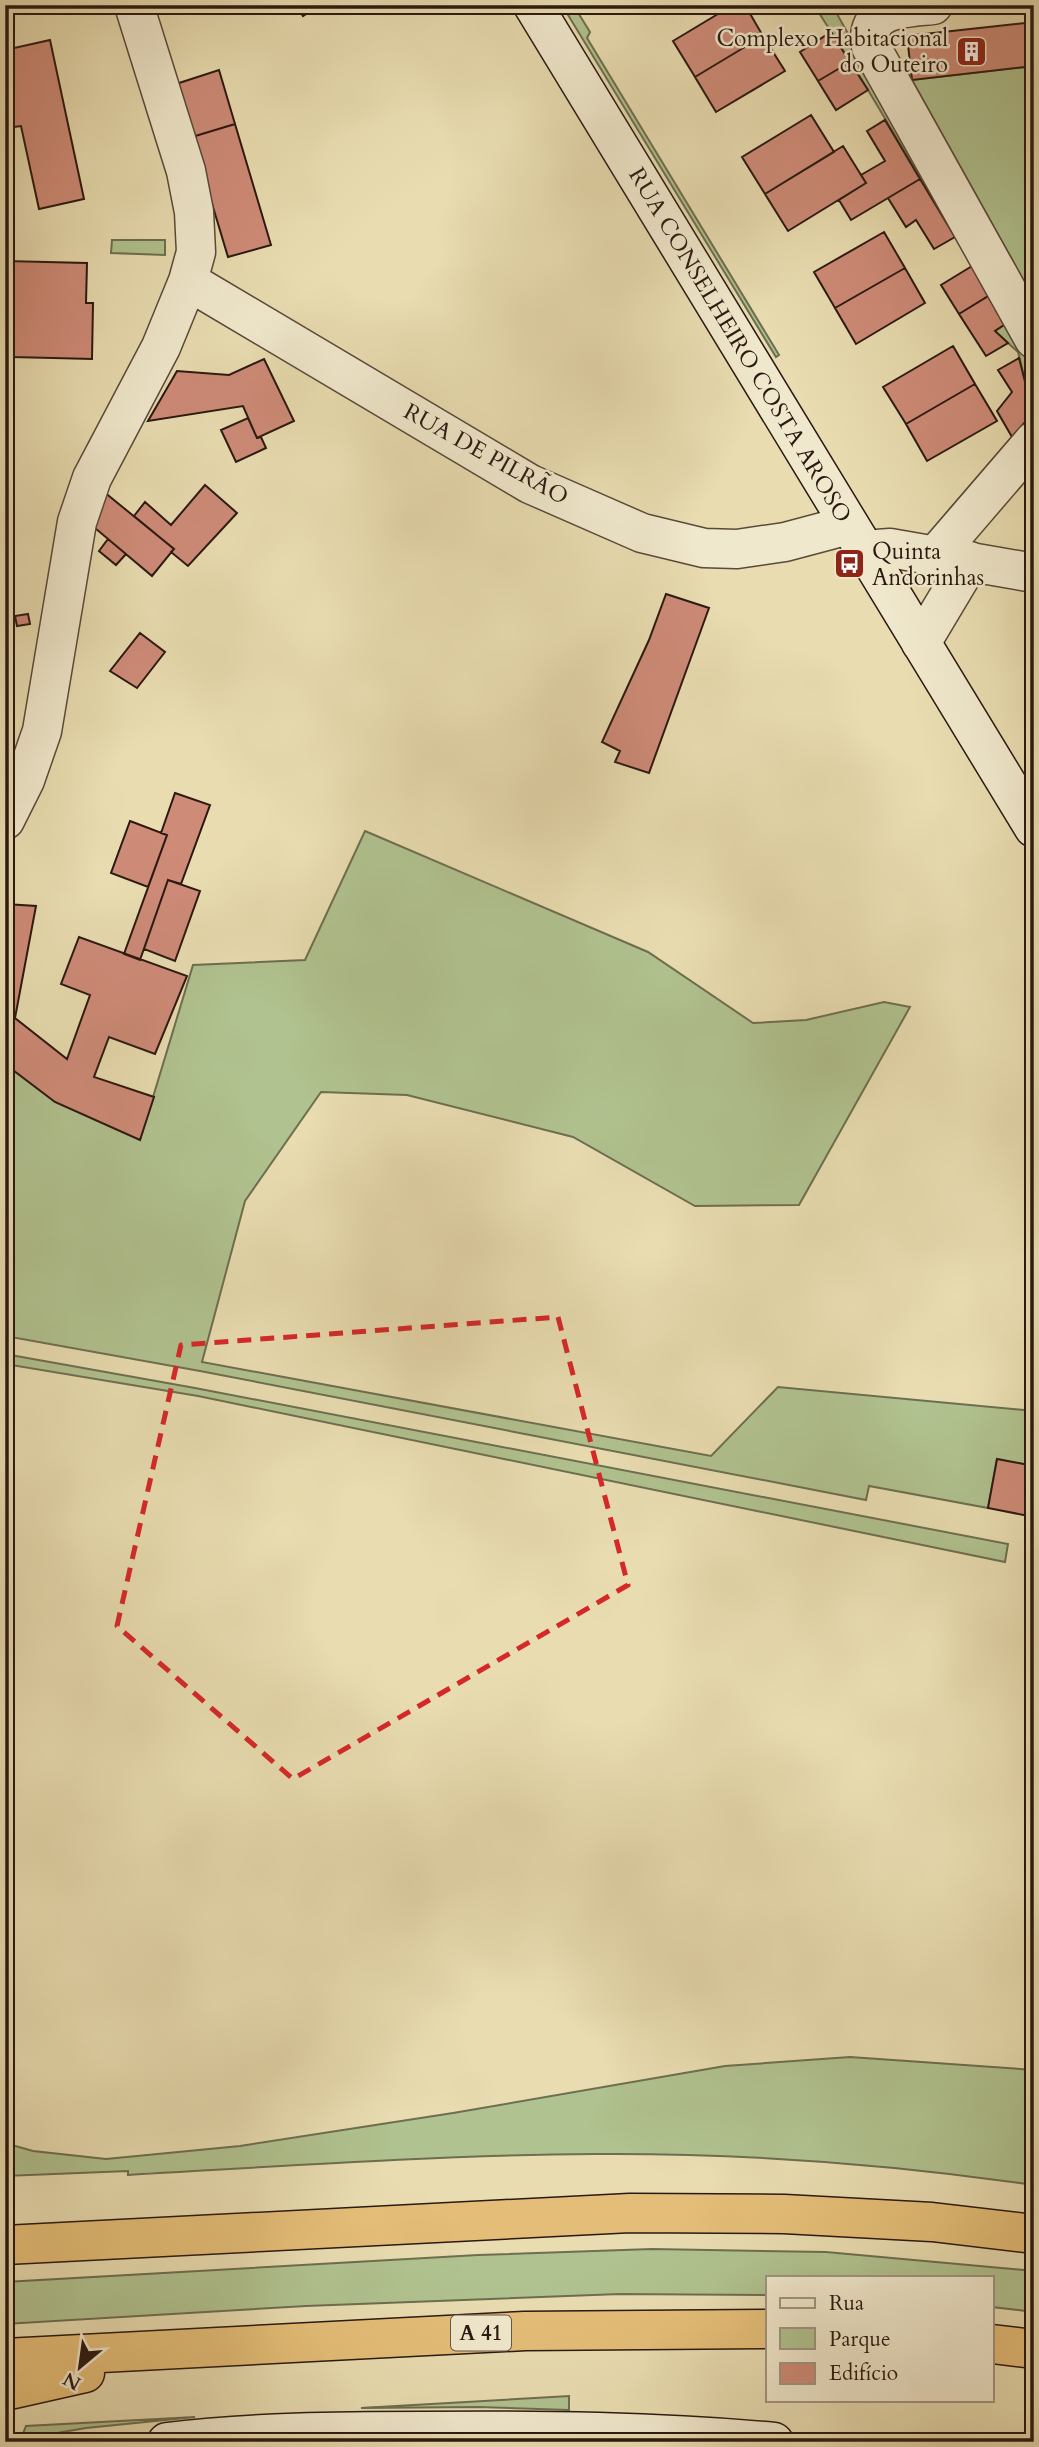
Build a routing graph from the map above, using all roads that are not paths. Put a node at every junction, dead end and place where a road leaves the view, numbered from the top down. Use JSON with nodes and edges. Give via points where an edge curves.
{"nodes":[{"id":1,"x":134,"y":5,"type":"edge"},
{"id":2,"x":533,"y":5,"type":"edge"},
{"id":3,"x":933,"y":5,"type":"edge"},
{"id":4,"x":188,"y":281,"type":"junction"},
{"id":5,"x":1034,"y":339,"type":"edge"},
{"id":6,"x":1034,"y":441,"type":"edge"},
{"id":7,"x":856,"y":537,"type":"junction"},
{"id":8,"x":953,"y":558,"type":"junction"},
{"id":9,"x":1034,"y":573,"type":"edge"},
{"id":10,"x":921,"y":643,"type":"junction"},
{"id":11,"x":5,"y":820,"type":"edge"},
{"id":12,"x":1034,"y":828,"type":"edge"},
{"id":13,"x":1034,"y":2234,"type":"edge"},
{"id":14,"x":5,"y":2245,"type":"edge"},
{"id":15,"x":766,"y":2329,"type":"edge"},
{"id":16,"x":993,"y":2344,"type":"edge"},
{"id":17,"x":195,"y":2348,"type":"junction"},
{"id":18,"x":1034,"y":2348,"type":"edge"},
{"id":19,"x":5,"y":2358,"type":"edge"},
{"id":20,"x":5,"y":2391,"type":"edge"},
{"id":21,"x":167,"y":2442,"type":"edge"},
{"id":22,"x":774,"y":2442,"type":"edge"}],
"edges":[{"from":1,"to":4,"type":"street","via":[[186,171],[196,252]]},
{"from":2,"to":7,"type":"street","name":"RUA CONSELHEIRO COSTA AROSO"},
{"from":3,"to":5,"type":"street","via":[[895,9],[880,16],[870,33],[870,47]]},
{"from":4,"to":7,"type":"street","name":"RUA DE PILRÃO","via":[[530,484],[642,533],[704,548],[737,549]]},
{"from":4,"to":11,"type":"street","via":[[161,347],[92,478],[76,522],[42,731]]},
{"from":6,"to":8,"type":"street"},
{"from":7,"to":8,"type":"street","name":"RUA DE PILRÃO","via":[[890,548]]},
{"from":7,"to":10,"type":"street","name":"RUA CONSELHEIRO COSTA AROSO"},
{"from":8,"to":9,"type":"street","name":"RUA DE PILRÃO"},
{"from":8,"to":10,"type":"street"},
{"from":10,"to":12,"type":"street","name":"RUA CONSELHEIRO COSTA AROSO"},
{"from":13,"to":14,"type":"highway","via":[[932,2221],[630,2213]]},
{"from":15,"to":17,"type":"highway","number":"A 41","via":[[525,2331]]},
{"from":16,"to":18,"type":"highway"},
{"from":17,"to":19,"type":"highway","number":"A 41"},
{"from":17,"to":20,"type":"highway"},
{"from":21,"to":22,"type":"street","via":[[266,2435],[582,2431]]}]}
